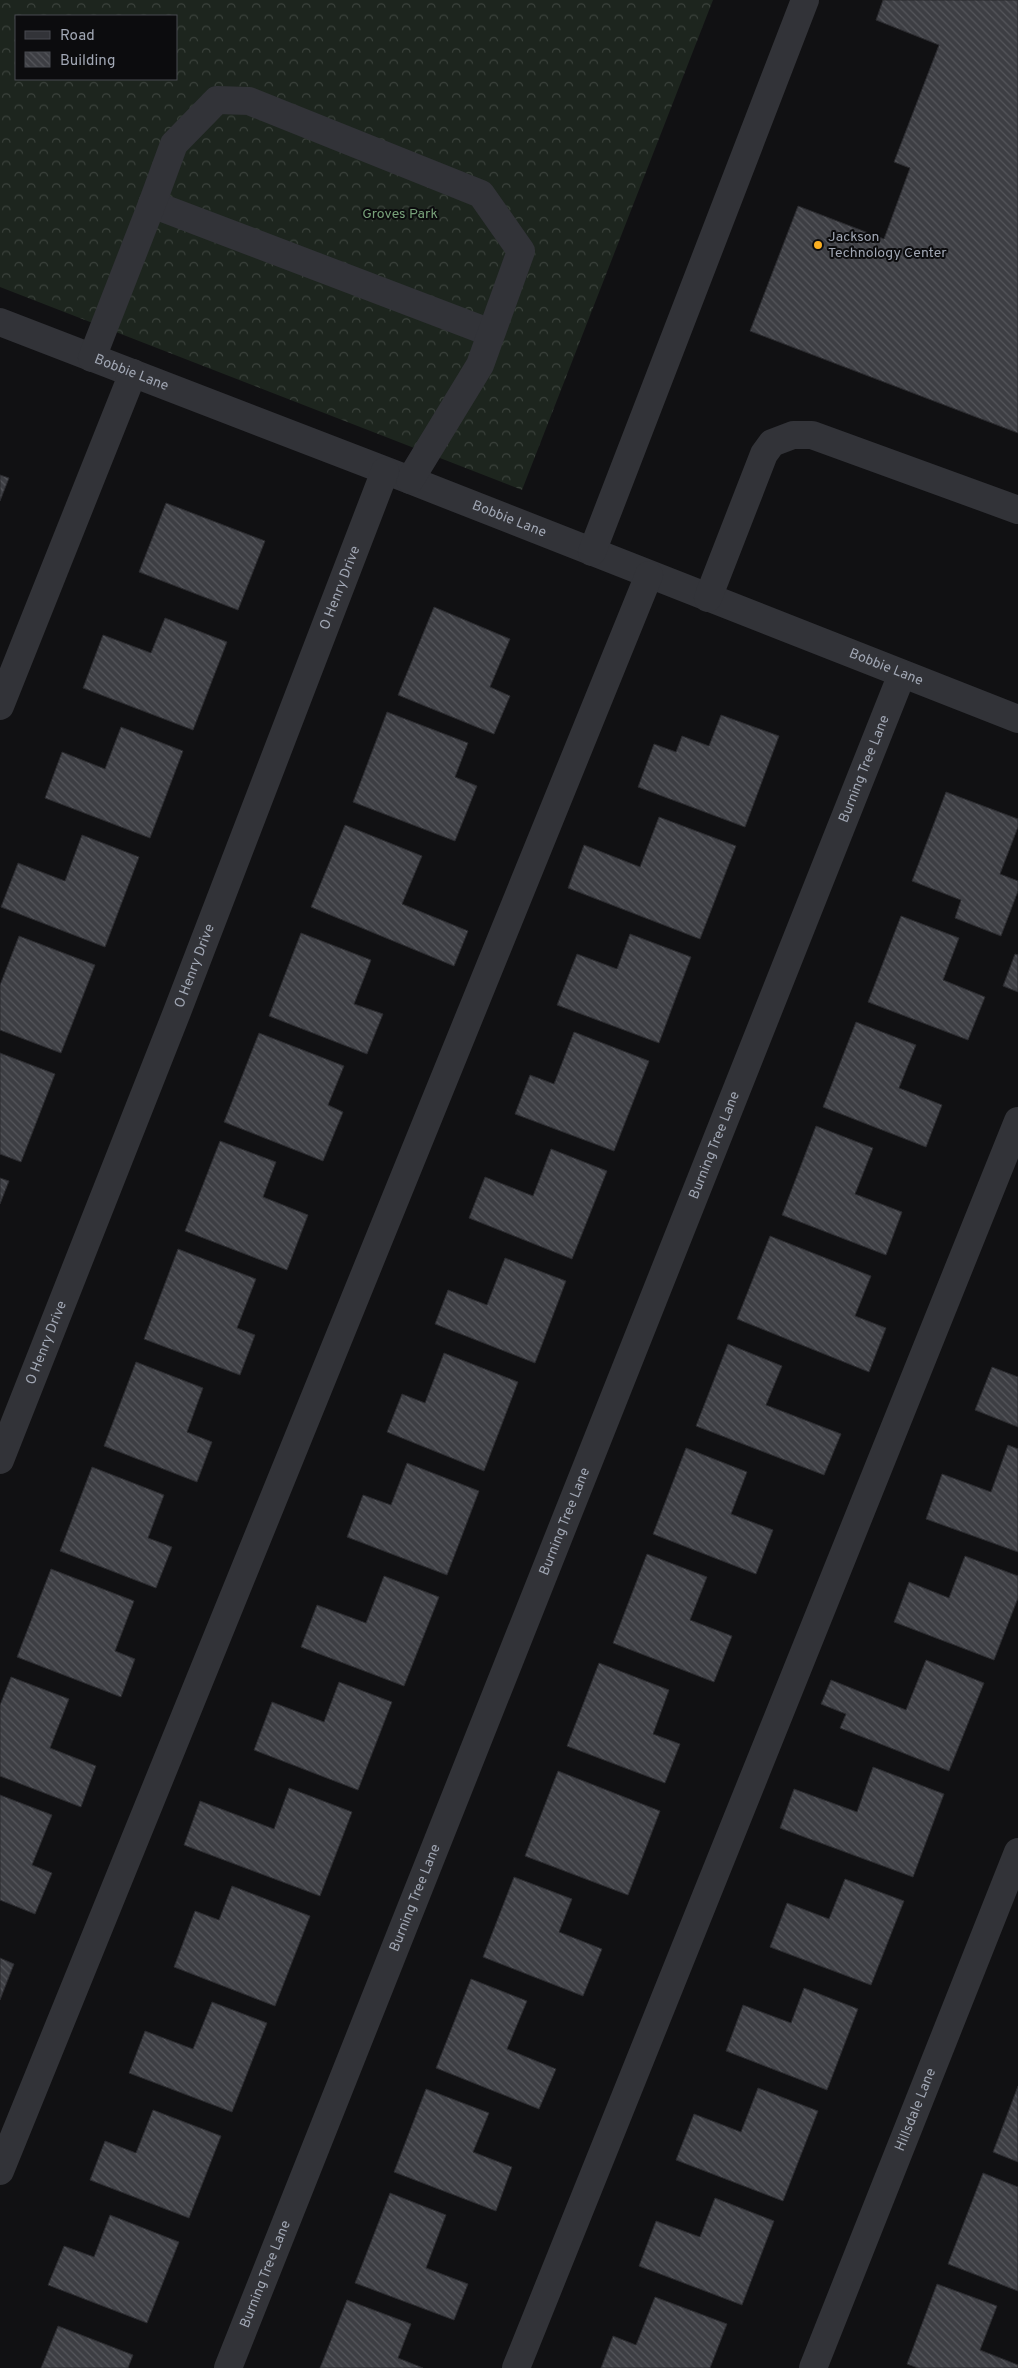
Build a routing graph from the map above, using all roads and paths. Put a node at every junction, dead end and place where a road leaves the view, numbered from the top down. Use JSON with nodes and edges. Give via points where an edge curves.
{"nodes":[{"id":1,"x":805,"y":0,"type":"edge"},
{"id":2,"x":152,"y":204,"type":"junction"},
{"id":3,"x":0,"y":322,"type":"edge"},
{"id":4,"x":491,"y":333,"type":"junction"},
{"id":5,"x":92,"y":358,"type":"junction"},
{"id":6,"x":133,"y":373,"type":"junction"},
{"id":7,"x":385,"y":470,"type":"junction"},
{"id":8,"x":410,"y":480,"type":"junction"},
{"id":9,"x":1018,"y":510,"type":"edge"},
{"id":10,"x":592,"y":552,"type":"junction"},
{"id":11,"x":648,"y":575,"type":"junction"},
{"id":12,"x":708,"y":598,"type":"junction"},
{"id":13,"x":902,"y":674,"type":"junction"},
{"id":14,"x":0,"y":706,"type":"edge"},
{"id":15,"x":1018,"y":719,"type":"edge"},
{"id":16,"x":1018,"y":1121,"type":"edge"},
{"id":17,"x":0,"y":1460,"type":"edge"},
{"id":18,"x":1018,"y":1852,"type":"edge"},
{"id":19,"x":0,"y":2171,"type":"edge"},
{"id":20,"x":228,"y":2368,"type":"edge"},
{"id":21,"x":516,"y":2368,"type":"edge"},
{"id":22,"x":814,"y":2368,"type":"edge"}],
"edges":[{"from":1,"to":10,"type":"street"},
{"from":2,"to":4,"type":"street"},
{"from":2,"to":4,"type":"street","via":[[174,144],[217,100],[249,101],[481,194],[521,252]]},
{"from":2,"to":5,"type":"street"},
{"from":3,"to":5,"type":"street","name":"Bobbie Lane"},
{"from":4,"to":8,"type":"street","via":[[480,365]]},
{"from":5,"to":6,"type":"street","name":"Bobbie Lane"},
{"from":6,"to":7,"type":"street","name":"Bobbie Lane"},
{"from":6,"to":14,"type":"street"},
{"from":7,"to":8,"type":"street","name":"Bobbie Lane"},
{"from":7,"to":17,"type":"street","name":"O Henry Drive","via":[[177,1012]]},
{"from":8,"to":10,"type":"street","name":"Bobbie Lane"},
{"from":9,"to":12,"type":"street","via":[[812,435],[793,434],[772,443],[764,454]]},
{"from":10,"to":11,"type":"street","name":"Bobbie Lane"},
{"from":11,"to":12,"type":"street","name":"Bobbie Lane"},
{"from":11,"to":19,"type":"street"},
{"from":12,"to":13,"type":"street","name":"Bobbie Lane"},
{"from":13,"to":15,"type":"street","name":"Bobbie Lane"},
{"from":13,"to":20,"type":"street","name":"Burning Tree Lane"},
{"from":16,"to":21,"type":"street"},
{"from":18,"to":22,"type":"street","name":"Hillsdale Lane"}]}
